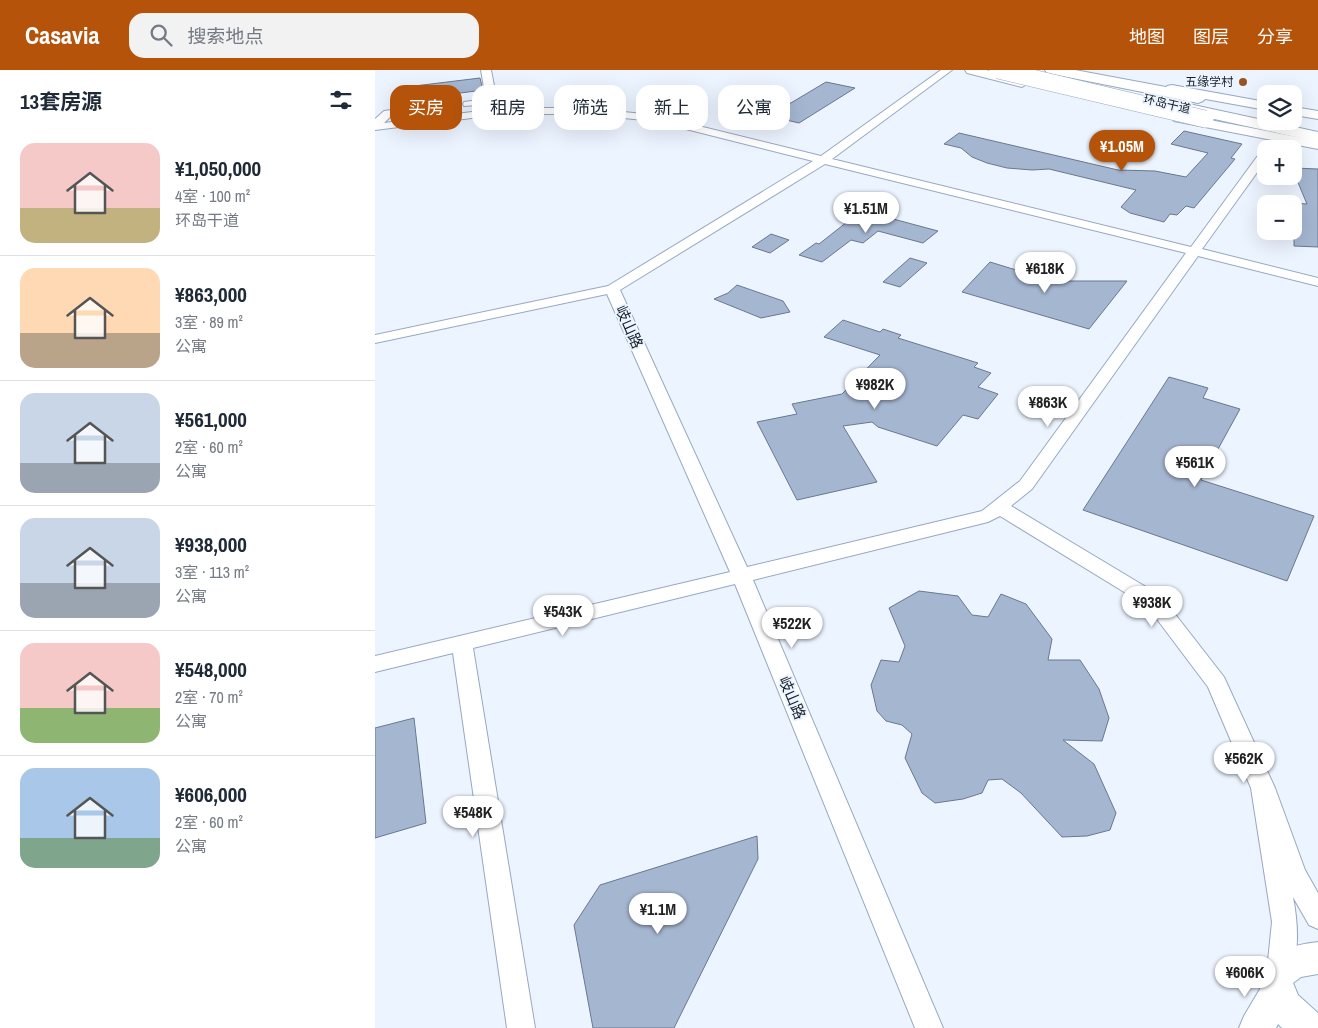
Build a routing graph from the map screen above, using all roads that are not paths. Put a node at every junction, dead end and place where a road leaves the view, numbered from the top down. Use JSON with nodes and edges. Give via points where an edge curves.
{"nodes":[{"id":1,"x":486,"y":70,"type":"edge"},
{"id":2,"x":947,"y":70,"type":"edge"},
{"id":3,"x":971,"y":70,"type":"edge"},
{"id":4,"x":991,"y":70,"type":"edge"},
{"id":5,"x":998,"y":70,"type":"edge"},
{"id":6,"x":1052,"y":70,"type":"edge"},
{"id":7,"x":1073,"y":70,"type":"edge"},
{"id":8,"x":1021,"y":77,"type":"edge"},
{"id":9,"x":462,"y":104,"type":"edge"},
{"id":10,"x":1257,"y":104,"type":"edge"},
{"id":11,"x":1257,"y":109,"type":"edge"},
{"id":12,"x":390,"y":112,"type":"edge"},
{"id":13,"x":1302,"y":113,"type":"edge"},
{"id":14,"x":1318,"y":116,"type":"edge"},
{"id":15,"x":1302,"y":118,"type":"edge"},
{"id":16,"x":1318,"y":121,"type":"edge"},
{"id":17,"x":375,"y":126,"type":"edge"},
{"id":18,"x":1318,"y":137,"type":"edge"},
{"id":19,"x":1261,"y":140,"type":"edge"},
{"id":20,"x":1302,"y":144,"type":"edge"},
{"id":21,"x":1318,"y":144,"type":"edge"},
{"id":22,"x":823,"y":160,"type":"junction"},
{"id":23,"x":1257,"y":165,"type":"edge"},
{"id":24,"x":1196,"y":251,"type":"junction"},
{"id":25,"x":1318,"y":282,"type":"edge"},
{"id":26,"x":612,"y":289,"type":"junction"},
{"id":27,"x":375,"y":339,"type":"edge"},
{"id":28,"x":999,"y":507,"type":"junction"},
{"id":29,"x":742,"y":577,"type":"junction"},
{"id":30,"x":463,"y":643,"type":"junction"},
{"id":31,"x":375,"y":664,"type":"edge"},
{"id":32,"x":1263,"y":788,"type":"junction"},
{"id":33,"x":1318,"y":917,"type":"edge"},
{"id":34,"x":1318,"y":958,"type":"edge"},
{"id":35,"x":1278,"y":982,"type":"junction"},
{"id":36,"x":521,"y":1028,"type":"edge"},
{"id":37,"x":929,"y":1028,"type":"edge"},
{"id":38,"x":1256,"y":1028,"type":"edge"},
{"id":39,"x":1309,"y":1028,"type":"edge"}],
"edges":[{"from":1,"to":9,"type":"street","via":[[492,101]]},
{"from":2,"to":22,"type":"street"},
{"from":3,"to":8,"type":"main road"},
{"from":4,"to":8,"type":"highway","name":"环岛干道"},
{"from":5,"to":21,"type":"highway","bridge":true},
{"from":6,"to":11,"type":"highway","name":"环岛干道"},
{"from":7,"to":10,"type":"main road"},
{"from":8,"to":18,"type":"highway","name":"环岛干道"},
{"from":8,"to":19,"type":"main road"},
{"from":12,"to":17,"type":"street"},
{"from":13,"to":14,"type":"main road"},
{"from":15,"to":16,"type":"highway"},
{"from":17,"to":22,"type":"street","via":[[504,112],[583,112],[654,118]]},
{"from":20,"to":21,"type":"main road"},
{"from":22,"to":24,"type":"street"},
{"from":22,"to":26,"type":"street"},
{"from":23,"to":24,"type":"street"},
{"from":24,"to":25,"type":"street"},
{"from":24,"to":28,"type":"street","via":[[1027,484]]},
{"from":26,"to":27,"type":"street"},
{"from":26,"to":29,"type":"street","name":"岐山路"},
{"from":28,"to":29,"type":"street","via":[[988,516]]},
{"from":28,"to":32,"type":"street","via":[[1154,601],[1217,683]]},
{"from":29,"to":30,"type":"street"},
{"from":29,"to":37,"type":"street","name":"岐山路"},
{"from":30,"to":31,"type":"street"},
{"from":30,"to":36,"type":"street"},
{"from":32,"to":33,"type":"street","via":[[1295,874]]},
{"from":32,"to":35,"type":"street","via":[[1285,922]]},
{"from":34,"to":35,"type":"main road","via":[[1283,967]]},
{"from":35,"to":38,"type":"main road"},
{"from":35,"to":39,"type":"main road","via":[[1285,1009]]}]}
